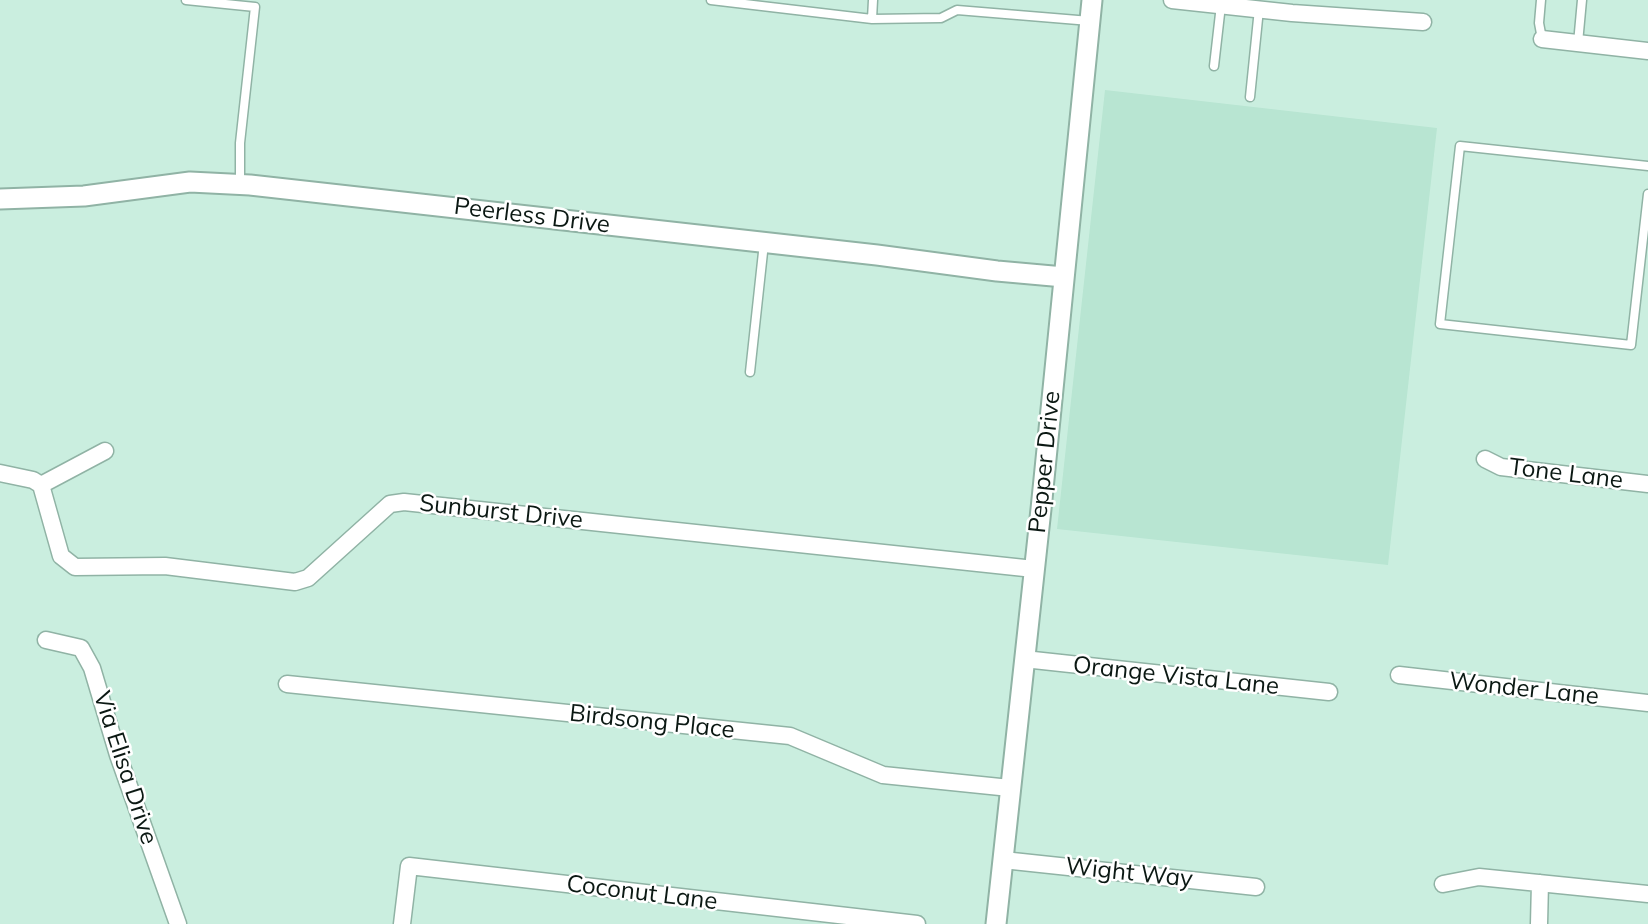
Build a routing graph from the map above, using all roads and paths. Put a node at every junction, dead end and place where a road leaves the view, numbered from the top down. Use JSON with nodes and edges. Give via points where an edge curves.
{"nodes":[{"id":1,"x":186,"y":0,"type":"edge"},
{"id":2,"x":711,"y":0,"type":"edge"},
{"id":3,"x":873,"y":0,"type":"edge"},
{"id":4,"x":1092,"y":0,"type":"edge"},
{"id":5,"x":1172,"y":0,"type":"edge"},
{"id":6,"x":1541,"y":0,"type":"edge"},
{"id":7,"x":1582,"y":0,"type":"edge"},
{"id":8,"x":1221,"y":5,"type":"junction"},
{"id":9,"x":1293,"y":6,"type":"edge"},
{"id":10,"x":1259,"y":9,"type":"junction"},
{"id":11,"x":872,"y":19,"type":"junction"},
{"id":12,"x":1090,"y":21,"type":"junction"},
{"id":13,"x":1423,"y":22,"type":"dead end"},
{"id":14,"x":1542,"y":39,"type":"joint"},
{"id":15,"x":1578,"y":43,"type":"junction"},
{"id":16,"x":1648,"y":51,"type":"edge"},
{"id":17,"x":1214,"y":66,"type":"dead end"},
{"id":18,"x":1250,"y":97,"type":"dead end"},
{"id":19,"x":1648,"y":166,"type":"edge"},
{"id":20,"x":240,"y":184,"type":"junction"},
{"id":21,"x":1648,"y":194,"type":"edge"},
{"id":22,"x":0,"y":199,"type":"edge"},
{"id":23,"x":764,"y":243,"type":"junction"},
{"id":24,"x":1645,"y":257,"type":"edge"},
{"id":25,"x":1064,"y":277,"type":"junction"},
{"id":26,"x":750,"y":372,"type":"dead end"},
{"id":27,"x":105,"y":451,"type":"dead end"},
{"id":28,"x":1485,"y":458,"type":"dead end"},
{"id":29,"x":0,"y":473,"type":"edge"},
{"id":30,"x":1648,"y":484,"type":"edge"},
{"id":31,"x":41,"y":485,"type":"junction"},
{"id":32,"x":1034,"y":569,"type":"junction"},
{"id":33,"x":46,"y":639,"type":"dead end"},
{"id":34,"x":1024,"y":659,"type":"junction"},
{"id":35,"x":1399,"y":675,"type":"dead end"},
{"id":36,"x":287,"y":684,"type":"dead end"},
{"id":37,"x":1329,"y":692,"type":"dead end"},
{"id":38,"x":1648,"y":703,"type":"edge"},
{"id":39,"x":1010,"y":788,"type":"junction"},
{"id":40,"x":1003,"y":860,"type":"junction"},
{"id":41,"x":1540,"y":883,"type":"junction"},
{"id":42,"x":1443,"y":884,"type":"dead end"},
{"id":43,"x":1256,"y":887,"type":"dead end"},
{"id":44,"x":1648,"y":894,"type":"edge"},
{"id":45,"x":178,"y":924,"type":"edge"},
{"id":46,"x":402,"y":924,"type":"edge"},
{"id":47,"x":917,"y":924,"type":"edge"},
{"id":48,"x":996,"y":924,"type":"edge"},
{"id":49,"x":1539,"y":924,"type":"edge"}],
"edges":[{"from":1,"to":20,"type":"lane","via":[[255,7]]},
{"from":2,"to":11,"type":"lane"},
{"from":3,"to":11,"type":"lane"},
{"from":4,"to":12,"type":"street","name":"Pepper Drive"},
{"from":5,"to":8,"type":"street"},
{"from":6,"to":14,"type":"lane"},
{"from":7,"to":15,"type":"lane"},
{"from":8,"to":10,"type":"street"},
{"from":8,"to":17,"type":"lane"},
{"from":9,"to":10,"type":"street"},
{"from":9,"to":13,"type":"street"},
{"from":10,"to":18,"type":"lane"},
{"from":11,"to":12,"type":"lane","via":[[941,18],[957,10]]},
{"from":12,"to":25,"type":"street","name":"Pepper Drive"},
{"from":14,"to":15,"type":"street"},
{"from":15,"to":16,"type":"street"},
{"from":19,"to":24,"type":"lane","via":[[1460,146],[1440,324],[1631,345]]},
{"from":20,"to":22,"type":"street","name":"Peerless Drive","via":[[190,182],[84,196]]},
{"from":20,"to":23,"type":"street","name":"Peerless Drive"},
{"from":21,"to":24,"type":"lane"},
{"from":23,"to":25,"type":"street","name":"Peerless Drive"},
{"from":23,"to":26,"type":"lane"},
{"from":25,"to":32,"type":"street","name":"Pepper Drive"},
{"from":27,"to":31,"type":"street"},
{"from":28,"to":30,"type":"street","name":"Tone Lane","via":[[1501,467]]},
{"from":29,"to":31,"type":"street"},
{"from":31,"to":32,"type":"street","name":"Sunburst Drive","via":[[61,556],[75,567],[165,566],[295,582],[308,578],[390,504],[404,502]]},
{"from":32,"to":34,"type":"street","name":"Pepper Drive"},
{"from":33,"to":45,"type":"street","name":"Via Elisa Drive","via":[[81,648],[92,668],[117,755]]},
{"from":34,"to":37,"type":"street","name":"Orange Vista Lane"},
{"from":34,"to":39,"type":"street","name":"Pepper Drive"},
{"from":35,"to":38,"type":"street","name":"Wonder Lane"},
{"from":36,"to":39,"type":"street","name":"Birdsong Place","via":[[790,736],[883,775]]},
{"from":39,"to":40,"type":"street","name":"Pepper Drive"},
{"from":40,"to":43,"type":"street","name":"Wight Way"},
{"from":40,"to":48,"type":"street","name":"Pepper Drive"},
{"from":41,"to":42,"type":"street","via":[[1479,877]]},
{"from":41,"to":44,"type":"street"},
{"from":41,"to":49,"type":"street"},
{"from":46,"to":47,"type":"street","name":"Coconut Lane","via":[[409,866]]}]}
